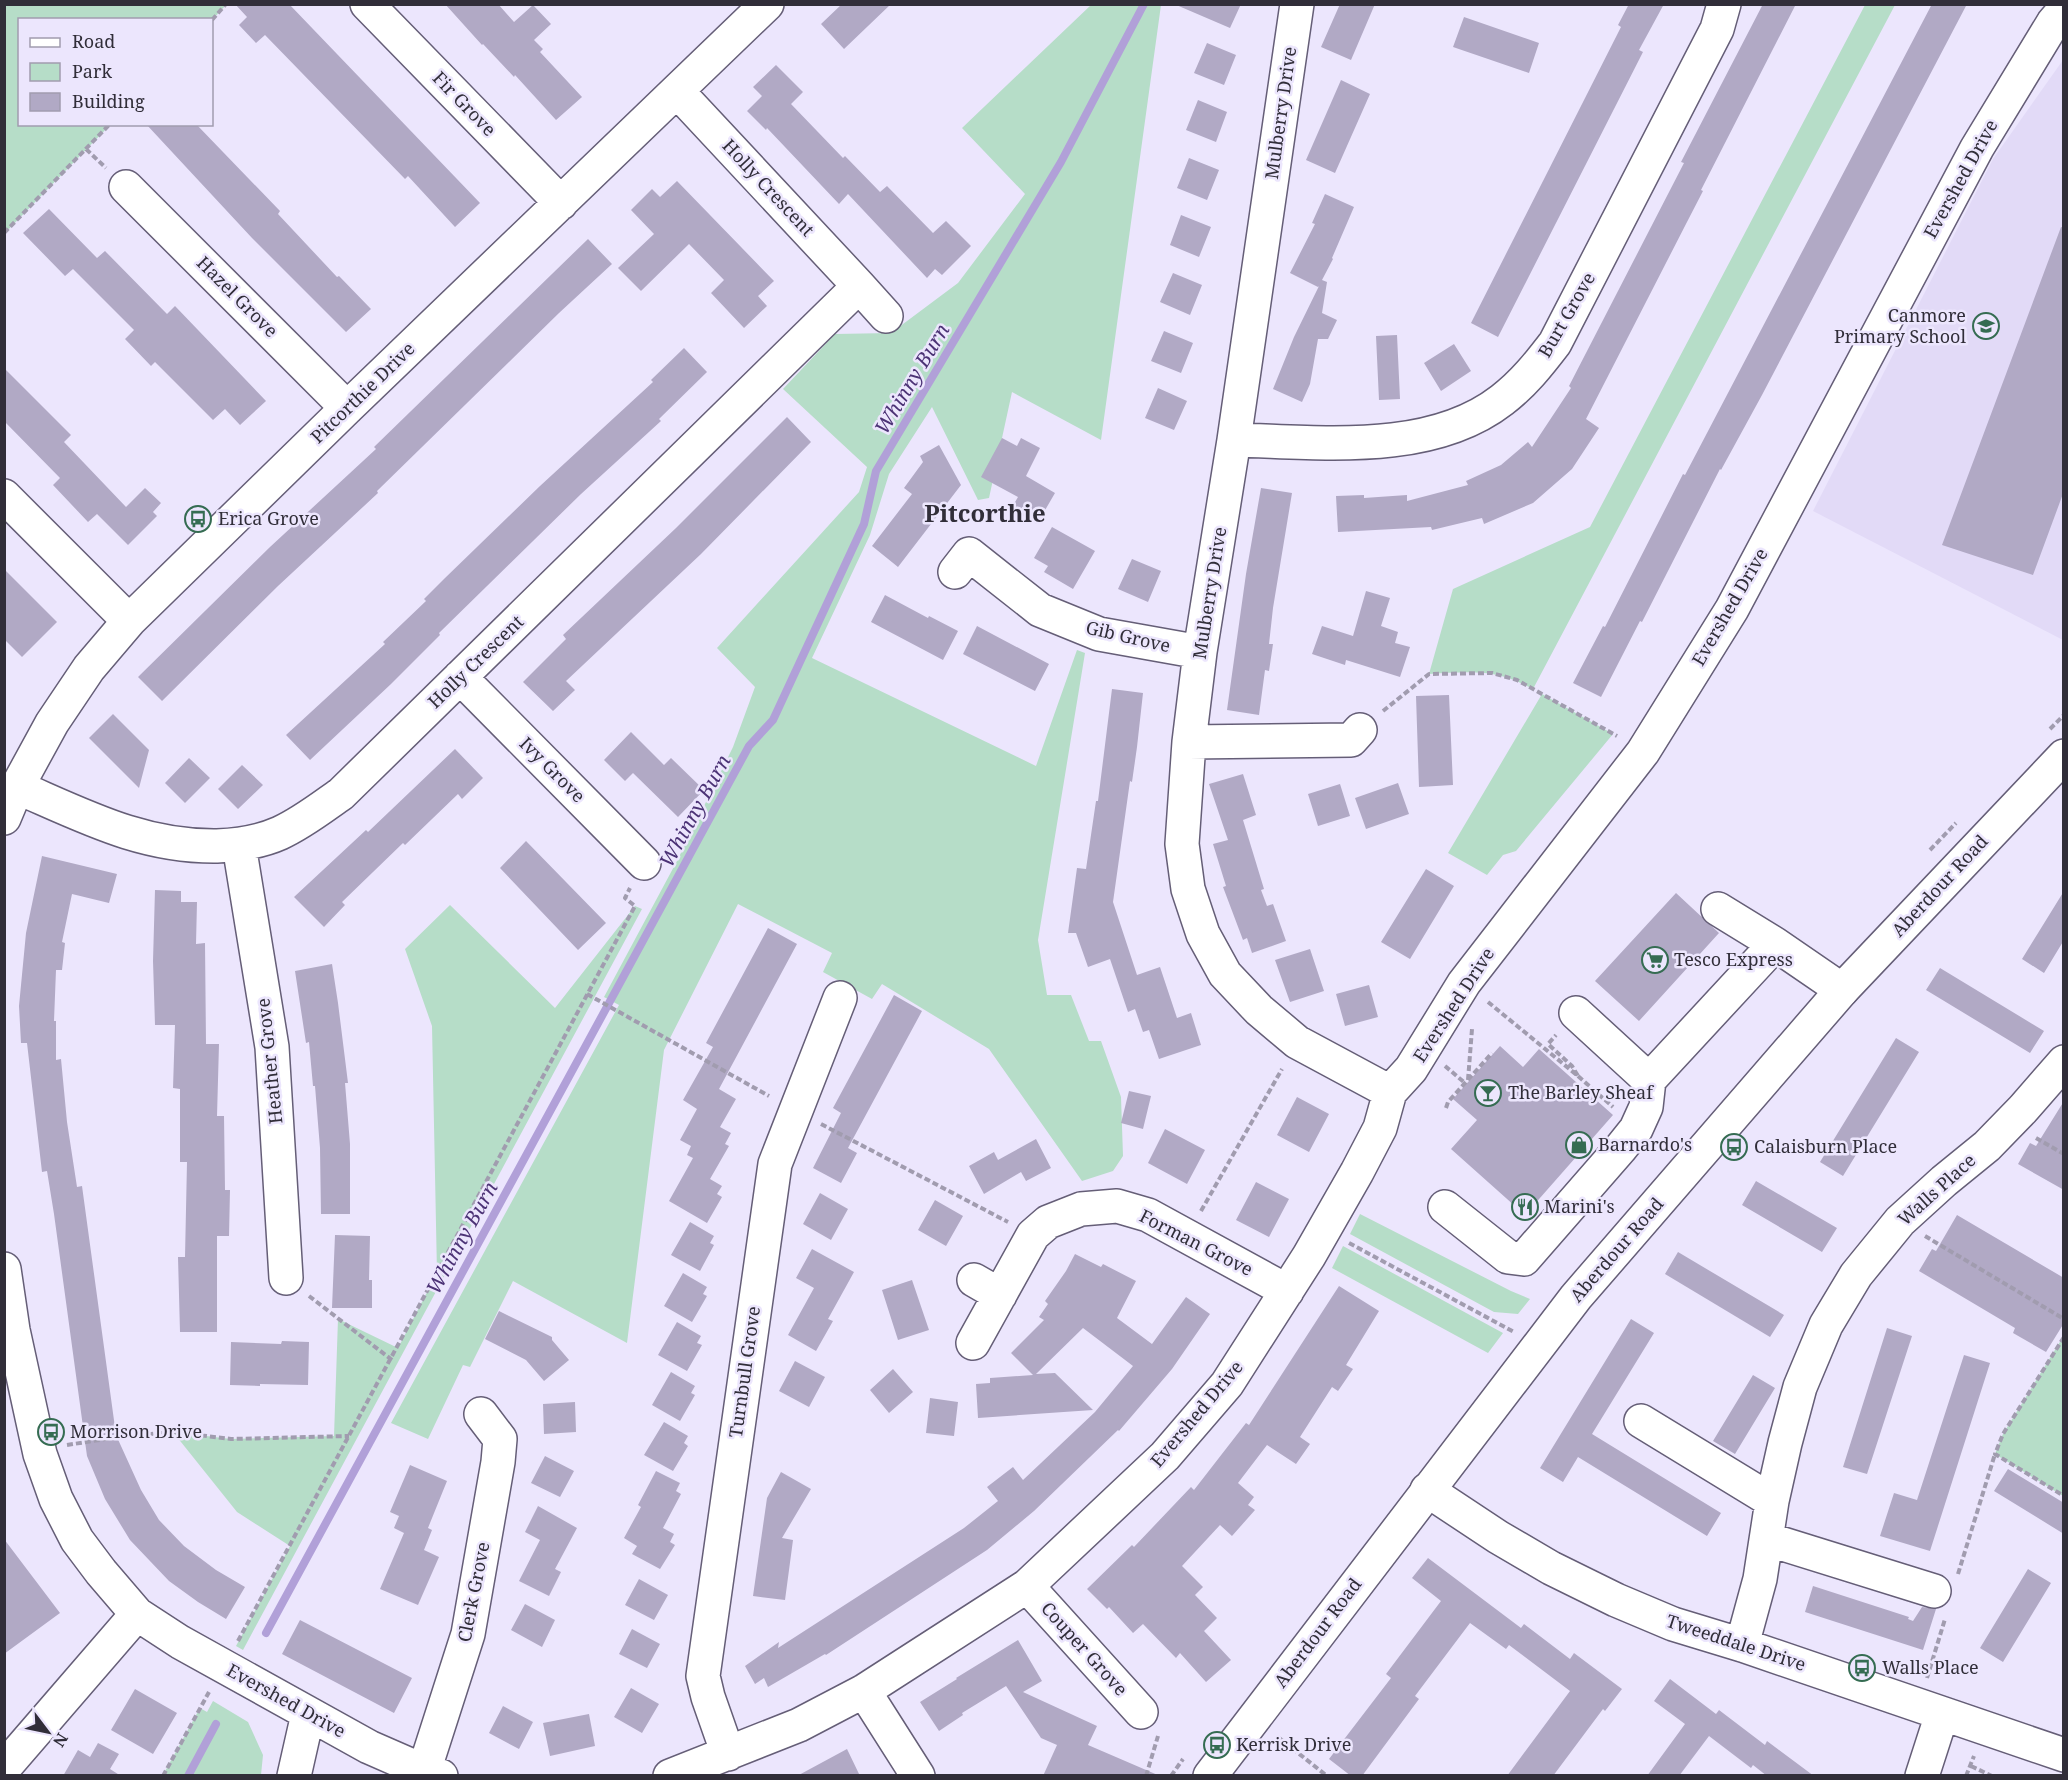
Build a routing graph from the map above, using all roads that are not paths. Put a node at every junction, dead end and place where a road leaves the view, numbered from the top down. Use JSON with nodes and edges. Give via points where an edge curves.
{"nodes":[{"id":1,"x":367,"y":4,"type":"edge"},
{"id":2,"x":767,"y":4,"type":"edge"},
{"id":3,"x":1297,"y":4,"type":"edge"},
{"id":4,"x":1724,"y":4,"type":"edge"},
{"id":5,"x":2064,"y":10,"type":"edge"},
{"id":6,"x":677,"y":91,"type":"junction"},
{"id":7,"x":126,"y":187,"type":"dead end"},
{"id":8,"x":561,"y":203,"type":"junction"},
{"id":9,"x":859,"y":286,"type":"junction"},
{"id":10,"x":886,"y":315,"type":"dead end"},
{"id":11,"x":347,"y":408,"type":"junction"},
{"id":12,"x":1234,"y":440,"type":"junction"},
{"id":13,"x":4,"y":496,"type":"edge"},
{"id":14,"x":969,"y":554,"type":"dead end"},
{"id":15,"x":129,"y":621,"type":"junction"},
{"id":16,"x":1200,"y":652,"type":"junction"},
{"id":17,"x":460,"y":677,"type":"junction"},
{"id":18,"x":1360,"y":730,"type":"road end"},
{"id":19,"x":1189,"y":742,"type":"junction"},
{"id":20,"x":2064,"y":756,"type":"edge"},
{"id":21,"x":17,"y":787,"type":"junction"},
{"id":22,"x":4,"y":818,"type":"edge"},
{"id":23,"x":239,"y":845,"type":"junction"},
{"id":24,"x":644,"y":863,"type":"road end"},
{"id":25,"x":1718,"y":909,"type":"dead end"},
{"id":26,"x":1775,"y":944,"type":"junction"},
{"id":27,"x":1842,"y":990,"type":"junction"},
{"id":28,"x":840,"y":998,"type":"dead end"},
{"id":29,"x":1576,"y":1013,"type":"road end"},
{"id":30,"x":2064,"y":1062,"type":"edge"},
{"id":31,"x":1649,"y":1080,"type":"junction"},
{"id":32,"x":1389,"y":1092,"type":"junction"},
{"id":33,"x":1445,"y":1207,"type":"dead end"},
{"id":34,"x":4,"y":1269,"type":"edge"},
{"id":35,"x":286,"y":1278,"type":"road end"},
{"id":36,"x":1287,"y":1291,"type":"junction"},
{"id":37,"x":973,"y":1343,"type":"dead end"},
{"id":38,"x":481,"y":1414,"type":"dead end"},
{"id":39,"x":1641,"y":1421,"type":"dead end"},
{"id":40,"x":1427,"y":1490,"type":"junction"},
{"id":41,"x":1772,"y":1501,"type":"junction"},
{"id":42,"x":1767,"y":1539,"type":"junction"},
{"id":43,"x":1026,"y":1586,"type":"junction"},
{"id":44,"x":1934,"y":1591,"type":"dead end"},
{"id":45,"x":137,"y":1614,"type":"junction"},
{"id":46,"x":1742,"y":1645,"type":"junction"},
{"id":47,"x":864,"y":1691,"type":"junction"},
{"id":48,"x":1141,"y":1712,"type":"dead end"},
{"id":49,"x":308,"y":1714,"type":"junction"},
{"id":50,"x":1942,"y":1714,"type":"junction"},
{"id":51,"x":728,"y":1754,"type":"junction"},
{"id":52,"x":2064,"y":1755,"type":"edge"},
{"id":53,"x":4,"y":1768,"type":"edge"},
{"id":54,"x":433,"y":1773,"type":"edge"},
{"id":55,"x":294,"y":1776,"type":"edge"},
{"id":56,"x":670,"y":1776,"type":"edge"},
{"id":57,"x":918,"y":1776,"type":"edge"},
{"id":58,"x":1210,"y":1776,"type":"edge"},
{"id":59,"x":1922,"y":1776,"type":"edge"}],
"edges":[{"from":1,"to":8,"type":"street","name":"Fir Grove"},
{"from":2,"to":6,"type":"street","name":"Pitcorthie Drive"},
{"from":3,"to":12,"type":"street","name":"Mulberry Drive"},
{"from":4,"to":12,"type":"street","name":"Burt Grove","via":[[1717,29],[1555,343],[1532,373],[1502,401],[1467,422],[1378,443]]},
{"from":5,"to":32,"type":"street","name":"Evershed Drive","via":[[1977,148],[1732,609],[1643,752],[1464,983],[1411,1070]]},
{"from":6,"to":8,"type":"street","name":"Pitcorthie Drive"},
{"from":6,"to":9,"type":"street","name":"Holly Crescent"},
{"from":7,"to":11,"type":"street","name":"Hazel Grove"},
{"from":8,"to":11,"type":"street","name":"Pitcorthie Drive"},
{"from":9,"to":10,"type":"street","name":"Holly Crescent"},
{"from":9,"to":17,"type":"street","name":"Holly Crescent"},
{"from":11,"to":15,"type":"street","name":"Pitcorthie Drive"},
{"from":12,"to":16,"type":"street","name":"Mulberry Drive"},
{"from":13,"to":15,"type":"street"},
{"from":14,"to":16,"type":"street","name":"Gib Grove","via":[[1040,610],[1099,634]]},
{"from":15,"to":21,"type":"street","name":"Pitcorthie Drive","via":[[89,668],[52,723]]},
{"from":16,"to":19,"type":"street","name":"Mulberry Drive"},
{"from":17,"to":23,"type":"street","name":"Holly Crescent","via":[[341,794],[278,834]]},
{"from":17,"to":24,"type":"street","name":"Ivy Grove"},
{"from":18,"to":19,"type":"street","via":[[1351,740]]},
{"from":19,"to":32,"type":"street","name":"Mulberry Drive","via":[[1182,844],[1188,889],[1203,934],[1225,974],[1259,1010],[1298,1042]]},
{"from":20,"to":27,"type":"street","name":"Aberdour Road"},
{"from":21,"to":22,"type":"street","name":"Pitcorthie Drive"},
{"from":21,"to":23,"type":"street","name":"Holly Crescent","via":[[123,832],[163,843]]},
{"from":23,"to":35,"type":"street","name":"Heather Grove","via":[[272,1047]]},
{"from":25,"to":26,"type":"street"},
{"from":26,"to":27,"type":"street"},
{"from":26,"to":31,"type":"street"},
{"from":27,"to":40,"type":"street","name":"Aberdour Road","via":[[1576,1297]]},
{"from":28,"to":51,"type":"street","name":"Turnbull Grove","via":[[809,1118],[775,1164],[703,1676]]},
{"from":29,"to":31,"type":"street"},
{"from":30,"to":41,"type":"street","name":"Walls Place","via":[[1987,1146],[1900,1221],[1856,1275],[1826,1325],[1800,1387]]},
{"from":31,"to":33,"type":"street","via":[[1646,1107],[1635,1129],[1524,1259],[1508,1257]]},
{"from":32,"to":36,"type":"street","name":"Evershed Drive","via":[[1367,1176],[1325,1230]]},
{"from":34,"to":45,"type":"street","via":[[39,1449],[56,1498],[77,1540]]},
{"from":36,"to":37,"type":"street","name":"Forman Grove","via":[[1149,1215],[1117,1206],[1081,1209],[1048,1222],[987,1288]]},
{"from":36,"to":43,"type":"street","name":"Evershed Drive","via":[[1227,1384],[1166,1456]]},
{"from":38,"to":54,"type":"street","name":"Clerk Grove","via":[[500,1439],[498,1462],[468,1634]]},
{"from":39,"to":41,"type":"street"},
{"from":40,"to":46,"type":"street","name":"Tweeddale Drive","via":[[1498,1537],[1588,1586],[1673,1624]]},
{"from":40,"to":58,"type":"street","name":"Aberdour Road"},
{"from":41,"to":42,"type":"street","name":"Walls Place"},
{"from":42,"to":44,"type":"street"},
{"from":42,"to":46,"type":"street","name":"Walls Place"},
{"from":43,"to":47,"type":"street","name":"Evershed Drive"},
{"from":43,"to":48,"type":"street","name":"Couper Grove"},
{"from":45,"to":49,"type":"street","name":"Evershed Drive","via":[[180,1642],[230,1656]]},
{"from":45,"to":53,"type":"street"},
{"from":46,"to":50,"type":"street","name":"Tweeddale Drive"},
{"from":47,"to":51,"type":"street","name":"Evershed Drive","via":[[799,1725]]},
{"from":47,"to":57,"type":"street"},
{"from":49,"to":54,"type":"street","name":"Evershed Drive","via":[[369,1747]]},
{"from":49,"to":55,"type":"street"},
{"from":50,"to":52,"type":"street","name":"Tweeddale Drive"},
{"from":50,"to":59,"type":"street"},
{"from":51,"to":56,"type":"street","name":"Evershed Drive"}]}
